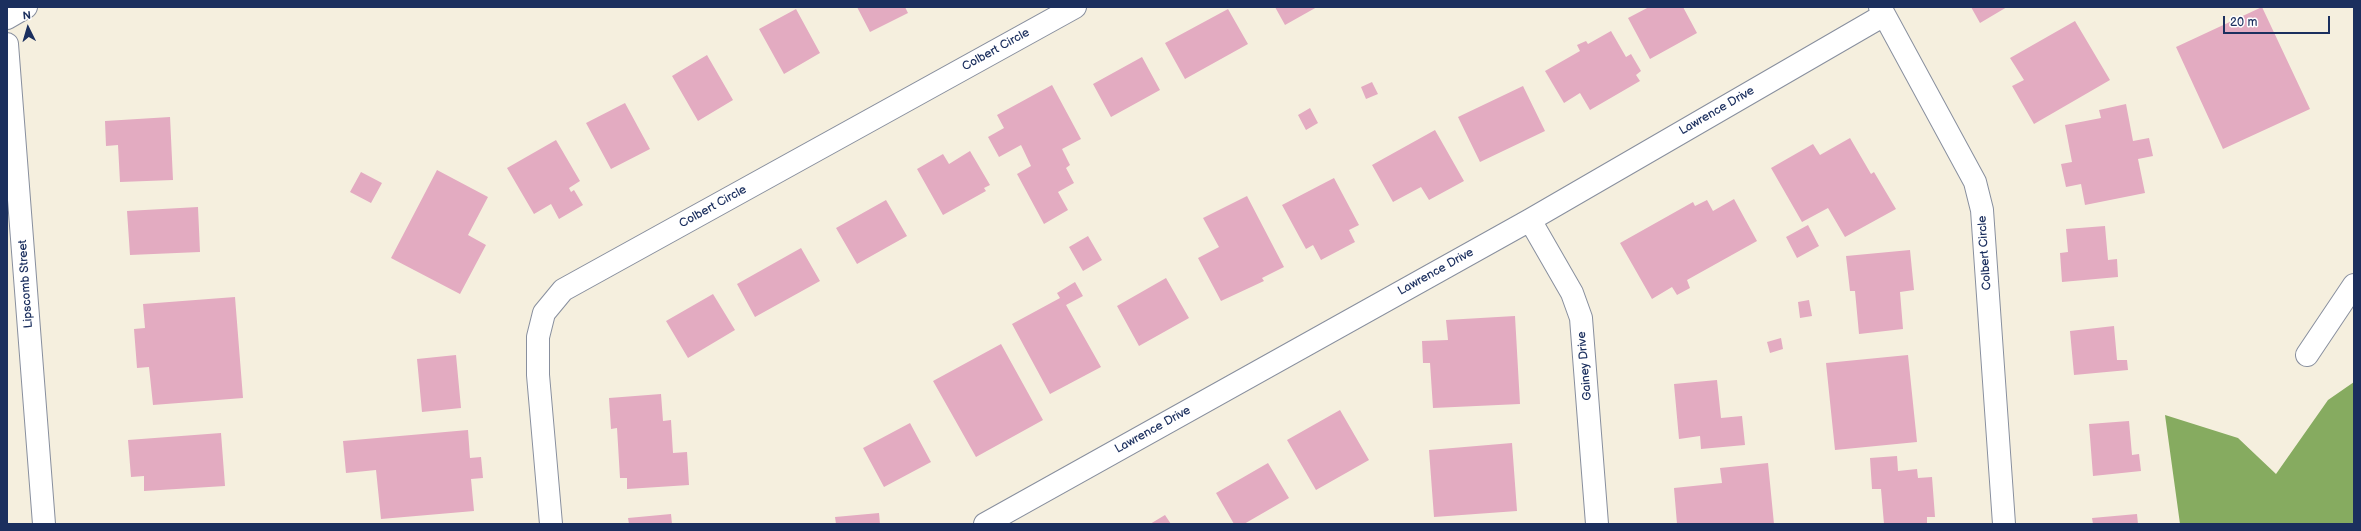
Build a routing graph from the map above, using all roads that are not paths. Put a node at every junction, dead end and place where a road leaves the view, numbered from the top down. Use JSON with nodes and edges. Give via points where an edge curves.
{"nodes":[{"id":1,"x":26,"y":7,"type":"edge"},
{"id":2,"x":1075,"y":7,"type":"edge"},
{"id":3,"x":1882,"y":11,"type":"edge"},
{"id":4,"x":7,"y":18,"type":"edge"},
{"id":5,"x":7,"y":44,"type":"edge"},
{"id":6,"x":1530,"y":220,"type":"junction"},
{"id":7,"x":2354,"y":285,"type":"edge"},
{"id":8,"x":2307,"y":355,"type":"dead end"},
{"id":9,"x":44,"y":524,"type":"edge"},
{"id":10,"x":550,"y":524,"type":"edge"},
{"id":11,"x":985,"y":524,"type":"edge"},
{"id":12,"x":1597,"y":524,"type":"edge"},
{"id":13,"x":2004,"y":524,"type":"edge"}],
"edges":[{"from":1,"to":4,"type":"street"},
{"from":2,"to":10,"type":"street","name":"Colbert Circle","via":[[563,290],[544,313],[538,337],[538,375]]},
{"from":3,"to":6,"type":"street","name":"Lawrence Drive"},
{"from":3,"to":13,"type":"street","name":"Colbert Circle","via":[[1975,182],[1982,210]]},
{"from":5,"to":9,"type":"street","name":"Lipscomb Street"},
{"from":6,"to":11,"type":"street","name":"Lawrence Drive"},
{"from":6,"to":12,"type":"street","name":"Gainey Drive","via":[[1572,293],[1581,318]]},
{"from":7,"to":8,"type":"street"}]}
